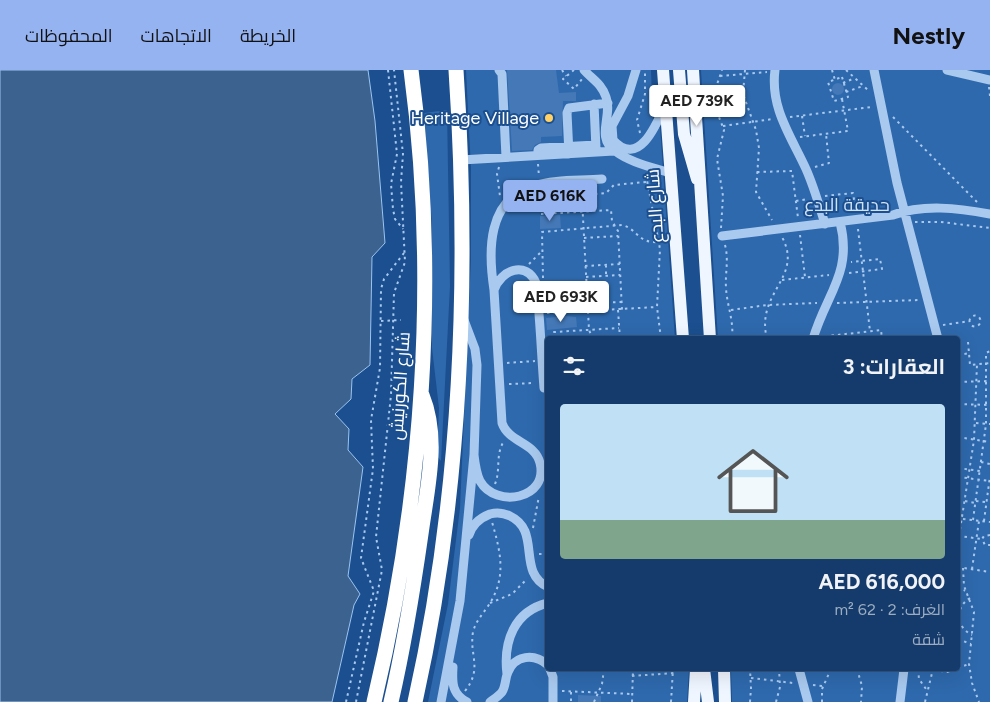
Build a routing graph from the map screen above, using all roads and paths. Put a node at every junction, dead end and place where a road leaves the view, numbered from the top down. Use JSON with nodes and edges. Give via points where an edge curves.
{"nodes":[{"id":1,"x":388,"y":70,"type":"edge"},
{"id":2,"x":394,"y":70,"type":"edge"},
{"id":3,"x":411,"y":70,"type":"edge"},
{"id":4,"x":456,"y":70,"type":"edge"},
{"id":5,"x":499,"y":70,"type":"edge"},
{"id":6,"x":562,"y":70,"type":"edge"},
{"id":7,"x":574,"y":70,"type":"edge"},
{"id":8,"x":636,"y":70,"type":"edge"},
{"id":9,"x":644,"y":70,"type":"edge"},
{"id":10,"x":663,"y":70,"type":"edge"},
{"id":11,"x":679,"y":70,"type":"edge"},
{"id":12,"x":693,"y":70,"type":"edge"},
{"id":13,"x":722,"y":70,"type":"edge"},
{"id":14,"x":745,"y":70,"type":"edge"},
{"id":15,"x":832,"y":70,"type":"edge"},
{"id":16,"x":846,"y":70,"type":"edge"},
{"id":17,"x":874,"y":70,"type":"edge"},
{"id":18,"x":947,"y":70,"type":"edge"},
{"id":19,"x":585,"y":71,"type":"edge"},
{"id":20,"x":775,"y":71,"type":"edge"},
{"id":21,"x":744,"y":75,"type":"junction"},
{"id":22,"x":720,"y":76,"type":"junction"},
{"id":23,"x":566,"y":77,"type":"junction"},
{"id":24,"x":855,"y":78,"type":"junction"},
{"id":25,"x":835,"y":80,"type":"junction"},
{"id":26,"x":990,"y":80,"type":"edge"},
{"id":27,"x":843,"y":83,"type":"junction"},
{"id":28,"x":864,"y":86,"type":"junction"},
{"id":29,"x":878,"y":90,"type":"junction"},
{"id":30,"x":846,"y":92,"type":"junction"},
{"id":31,"x":842,"y":99,"type":"junction"},
{"id":32,"x":608,"y":102,"type":"junction"},
{"id":33,"x":594,"y":104,"type":"junction"},
{"id":34,"x":665,"y":104,"type":"junction"},
{"id":35,"x":882,"y":109,"type":"junction"},
{"id":36,"x":845,"y":110,"type":"junction"},
{"id":37,"x":802,"y":116,"type":"junction"},
{"id":38,"x":781,"y":118,"type":"junction"},
{"id":39,"x":754,"y":122,"type":"junction"},
{"id":40,"x":723,"y":126,"type":"junction"},
{"id":41,"x":826,"y":133,"type":"junction"},
{"id":42,"x":805,"y":136,"type":"junction"},
{"id":43,"x":644,"y":138,"type":"dead end"},
{"id":44,"x":790,"y":138,"type":"junction"},
{"id":45,"x":596,"y":149,"type":"junction"},
{"id":46,"x":569,"y":150,"type":"junction"},
{"id":47,"x":614,"y":151,"type":"junction"},
{"id":48,"x":538,"y":155,"type":"junction"},
{"id":49,"x":505,"y":157,"type":"junction"},
{"id":50,"x":461,"y":160,"type":"junction"},
{"id":51,"x":806,"y":169,"type":"junction"},
{"id":52,"x":646,"y":170,"type":"dead end"},
{"id":53,"x":757,"y":172,"type":"junction"},
{"id":54,"x":670,"y":173,"type":"junction"},
{"id":55,"x":602,"y":180,"type":"dead end"},
{"id":56,"x":646,"y":182,"type":"junction"},
{"id":57,"x":540,"y":184,"type":"junction"},
{"id":58,"x":702,"y":188,"type":"junction"},
{"id":59,"x":904,"y":210,"type":"junction"},
{"id":60,"x":582,"y":212,"type":"junction"},
{"id":61,"x":987,"y":213,"type":"edge"},
{"id":62,"x":500,"y":214,"type":"junction"},
{"id":63,"x":541,"y":214,"type":"dead end"},
{"id":64,"x":840,"y":222,"type":"junction"},
{"id":65,"x":825,"y":224,"type":"junction"},
{"id":66,"x":616,"y":226,"type":"junction"},
{"id":67,"x":799,"y":227,"type":"junction"},
{"id":68,"x":403,"y":229,"type":"junction"},
{"id":69,"x":583,"y":230,"type":"junction"},
{"id":70,"x":778,"y":230,"type":"junction"},
{"id":71,"x":618,"y":236,"type":"junction"},
{"id":72,"x":722,"y":236,"type":"junction"},
{"id":73,"x":584,"y":238,"type":"junction"},
{"id":74,"x":659,"y":242,"type":"junction"},
{"id":75,"x":543,"y":250,"type":"junction"},
{"id":76,"x":404,"y":253,"type":"junction"},
{"id":77,"x":620,"y":264,"type":"junction"},
{"id":78,"x":606,"y":265,"type":"junction"},
{"id":79,"x":585,"y":266,"type":"junction"},
{"id":80,"x":521,"y":271,"type":"junction"},
{"id":81,"x":620,"y":275,"type":"junction"},
{"id":82,"x":606,"y":276,"type":"junction"},
{"id":83,"x":586,"y":277,"type":"junction"},
{"id":84,"x":805,"y":277,"type":"dead end"},
{"id":85,"x":538,"y":289,"type":"junction"},
{"id":86,"x":494,"y":290,"type":"junction"},
{"id":87,"x":622,"y":302,"type":"junction"},
{"id":88,"x":867,"y":302,"type":"dead end"},
{"id":89,"x":587,"y":304,"type":"junction"},
{"id":90,"x":657,"y":307,"type":"junction"},
{"id":91,"x":618,"y":310,"type":"junction"},
{"id":92,"x":622,"y":310,"type":"junction"},
{"id":93,"x":461,"y":312,"type":"junction"},
{"id":94,"x":588,"y":312,"type":"junction"},
{"id":95,"x":539,"y":314,"type":"junction"},
{"id":96,"x":394,"y":320,"type":"junction"},
{"id":97,"x":401,"y":320,"type":"dead end"},
{"id":98,"x":381,"y":321,"type":"junction"},
{"id":99,"x":970,"y":321,"type":"junction"},
{"id":100,"x":936,"y":327,"type":"junction"},
{"id":101,"x":619,"y":328,"type":"junction"},
{"id":102,"x":589,"y":330,"type":"junction"},
{"id":103,"x":870,"y":331,"type":"junction"},
{"id":104,"x":555,"y":336,"type":"edge"},
{"id":105,"x":592,"y":336,"type":"edge"},
{"id":106,"x":620,"y":336,"type":"edge"},
{"id":107,"x":661,"y":336,"type":"edge"},
{"id":108,"x":683,"y":336,"type":"edge"},
{"id":109,"x":710,"y":336,"type":"edge"},
{"id":110,"x":732,"y":336,"type":"edge"},
{"id":111,"x":767,"y":336,"type":"edge"},
{"id":112,"x":814,"y":336,"type":"edge"},
{"id":113,"x":828,"y":336,"type":"edge"},
{"id":114,"x":882,"y":336,"type":"edge"},
{"id":115,"x":938,"y":336,"type":"edge"},
{"id":116,"x":968,"y":342,"type":"dead end"},
{"id":117,"x":990,"y":351,"type":"edge"},
{"id":118,"x":535,"y":352,"type":"dead end"},
{"id":119,"x":970,"y":353,"type":"junction"},
{"id":120,"x":960,"y":355,"type":"edge"},
{"id":121,"x":986,"y":363,"type":"junction"},
{"id":122,"x":990,"y":363,"type":"edge"},
{"id":123,"x":977,"y":364,"type":"junction"},
{"id":124,"x":536,"y":368,"type":"dead end"},
{"id":125,"x":536,"y":375,"type":"dead end"},
{"id":126,"x":977,"y":381,"type":"junction"},
{"id":127,"x":988,"y":381,"type":"edge"},
{"id":128,"x":960,"y":382,"type":"edge"},
{"id":129,"x":499,"y":385,"type":"junction"},
{"id":130,"x":544,"y":388,"type":"dead end"},
{"id":131,"x":420,"y":389,"type":"junction"},
{"id":132,"x":960,"y":404,"type":"edge"},
{"id":133,"x":977,"y":404,"type":"junction"},
{"id":134,"x":989,"y":405,"type":"edge"},
{"id":135,"x":976,"y":423,"type":"junction"},
{"id":136,"x":986,"y":424,"type":"junction"},
{"id":137,"x":990,"y":424,"type":"edge"},
{"id":138,"x":508,"y":435,"type":"junction"},
{"id":139,"x":960,"y":437,"type":"edge"},
{"id":140,"x":974,"y":440,"type":"junction"},
{"id":141,"x":984,"y":441,"type":"junction"},
{"id":142,"x":990,"y":442,"type":"edge"},
{"id":143,"x":474,"y":455,"type":"junction"},
{"id":144,"x":981,"y":462,"type":"junction"},
{"id":145,"x":990,"y":464,"type":"edge"},
{"id":146,"x":960,"y":468,"type":"edge"},
{"id":147,"x":970,"y":469,"type":"junction"},
{"id":148,"x":980,"y":471,"type":"junction"},
{"id":149,"x":990,"y":476,"type":"edge"},
{"id":150,"x":960,"y":477,"type":"edge"},
{"id":151,"x":969,"y":478,"type":"junction"},
{"id":152,"x":978,"y":480,"type":"junction"},
{"id":153,"x":990,"y":481,"type":"edge"},
{"id":154,"x":538,"y":483,"type":"junction"},
{"id":155,"x":492,"y":493,"type":"junction"},
{"id":156,"x":965,"y":501,"type":"junction"},
{"id":157,"x":975,"y":502,"type":"junction"},
{"id":158,"x":986,"y":502,"type":"junction"},
{"id":159,"x":489,"y":515,"type":"junction"},
{"id":160,"x":962,"y":518,"type":"junction"},
{"id":161,"x":973,"y":520,"type":"junction"},
{"id":162,"x":979,"y":521,"type":"junction"},
{"id":163,"x":984,"y":522,"type":"junction"},
{"id":164,"x":990,"y":522,"type":"edge"},
{"id":165,"x":960,"y":527,"type":"edge"},
{"id":166,"x":990,"y":535,"type":"edge"},
{"id":167,"x":960,"y":536,"type":"edge"},
{"id":168,"x":976,"y":538,"type":"junction"},
{"id":169,"x":528,"y":539,"type":"junction"},
{"id":170,"x":982,"y":539,"type":"junction"},
{"id":171,"x":466,"y":543,"type":"junction"},
{"id":172,"x":990,"y":545,"type":"edge"},
{"id":173,"x":960,"y":567,"type":"edge"},
{"id":174,"x":963,"y":568,"type":"junction"},
{"id":175,"x":972,"y":569,"type":"junction"},
{"id":176,"x":990,"y":572,"type":"edge"},
{"id":177,"x":533,"y":574,"type":"junction"},
{"id":178,"x":963,"y":582,"type":"joint"},
{"id":179,"x":545,"y":585,"type":"edge"},
{"id":180,"x":966,"y":590,"type":"junction"},
{"id":181,"x":960,"y":593,"type":"edge"},
{"id":182,"x":970,"y":598,"type":"junction"},
{"id":183,"x":490,"y":603,"type":"junction"},
{"id":184,"x":545,"y":604,"type":"edge"},
{"id":185,"x":960,"y":611,"type":"edge"},
{"id":186,"x":960,"y":622,"type":"edge"},
{"id":187,"x":972,"y":635,"type":"junction"},
{"id":188,"x":960,"y":640,"type":"edge"},
{"id":189,"x":454,"y":641,"type":"junction"},
{"id":190,"x":971,"y":644,"type":"junction"},
{"id":191,"x":545,"y":663,"type":"edge"},
{"id":192,"x":969,"y":664,"type":"junction"},
{"id":193,"x":960,"y":666,"type":"edge"},
{"id":194,"x":550,"y":671,"type":"edge"},
{"id":195,"x":604,"y":671,"type":"edge"},
{"id":196,"x":633,"y":671,"type":"edge"},
{"id":197,"x":696,"y":671,"type":"edge"},
{"id":198,"x":704,"y":671,"type":"edge"},
{"id":199,"x":724,"y":671,"type":"edge"},
{"id":200,"x":750,"y":671,"type":"edge"},
{"id":201,"x":779,"y":671,"type":"edge"},
{"id":202,"x":799,"y":671,"type":"edge"},
{"id":203,"x":830,"y":671,"type":"edge"},
{"id":204,"x":858,"y":671,"type":"edge"},
{"id":205,"x":904,"y":671,"type":"edge"},
{"id":206,"x":918,"y":671,"type":"edge"},
{"id":207,"x":932,"y":671,"type":"edge"},
{"id":208,"x":674,"y":673,"type":"joint"},
{"id":209,"x":507,"y":674,"type":"junction"},
{"id":210,"x":632,"y":676,"type":"junction"},
{"id":211,"x":751,"y":678,"type":"junction"},
{"id":212,"x":781,"y":682,"type":"junction"},
{"id":213,"x":802,"y":684,"type":"junction"},
{"id":214,"x":823,"y":686,"type":"junction"},
{"id":215,"x":553,"y":689,"type":"junction"},
{"id":216,"x":926,"y":689,"type":"junction"},
{"id":217,"x":571,"y":692,"type":"junction"},
{"id":218,"x":599,"y":693,"type":"junction"},
{"id":219,"x":632,"y":694,"type":"junction"},
{"id":220,"x":463,"y":700,"type":"edge"},
{"id":221,"x":346,"y":702,"type":"edge"},
{"id":222,"x":356,"y":702,"type":"edge"},
{"id":223,"x":374,"y":702,"type":"edge"},
{"id":224,"x":391,"y":702,"type":"edge"},
{"id":225,"x":415,"y":702,"type":"edge"},
{"id":226,"x":441,"y":702,"type":"edge"},
{"id":227,"x":490,"y":702,"type":"edge"},
{"id":228,"x":553,"y":702,"type":"edge"},
{"id":229,"x":572,"y":702,"type":"edge"},
{"id":230,"x":594,"y":702,"type":"edge"},
{"id":231,"x":632,"y":702,"type":"edge"},
{"id":232,"x":671,"y":702,"type":"edge"},
{"id":233,"x":694,"y":702,"type":"edge"},
{"id":234,"x":708,"y":702,"type":"edge"},
{"id":235,"x":725,"y":702,"type":"edge"},
{"id":236,"x":750,"y":702,"type":"edge"},
{"id":237,"x":776,"y":702,"type":"edge"},
{"id":238,"x":808,"y":702,"type":"edge"},
{"id":239,"x":822,"y":702,"type":"edge"},
{"id":240,"x":860,"y":702,"type":"edge"},
{"id":241,"x":900,"y":702,"type":"edge"},
{"id":242,"x":925,"y":702,"type":"edge"},
{"id":243,"x":979,"y":702,"type":"edge"}],
"edges":[{"from":1,"to":68,"type":"path","via":[[397,154],[391,184],[393,213]]},
{"from":2,"to":68,"type":"path","via":[[403,154]]},
{"from":3,"to":131,"type":"highway","name":"شارع الكورنيش","via":[[424,255]]},
{"from":4,"to":50,"type":"highway"},
{"from":5,"to":49,"type":"street","via":[[502,74]]},
{"from":6,"to":23,"type":"path"},
{"from":7,"to":23,"type":"path"},
{"from":8,"to":34,"type":"street","via":[[628,96],[612,126],[613,140],[624,148],[646,142]]},
{"from":9,"to":43,"type":"path","via":[[645,94],[637,120]]},
{"from":10,"to":34,"type":"main road","name":"شارع البدع"},
{"from":11,"to":58,"type":"main road","via":[[684,134],[690,162]]},
{"from":12,"to":58,"type":"main road"},
{"from":13,"to":22,"type":"path"},
{"from":14,"to":21,"type":"path"},
{"from":15,"to":25,"type":"path"},
{"from":16,"to":24,"type":"path"},
{"from":17,"to":29,"type":"street"},
{"from":18,"to":26,"type":"street"},
{"from":19,"to":23,"type":"path","via":[[574,89],[563,79]]},
{"from":19,"to":32,"type":"street","via":[[602,88]]},
{"from":20,"to":21,"type":"path"},
{"from":20,"to":38,"type":"street","via":[[775,98]]},
{"from":21,"to":22,"type":"path"},
{"from":21,"to":39,"type":"path","via":[[743,94]]},
{"from":22,"to":40,"type":"path","via":[[712,99]]},
{"from":24,"to":27,"type":"path"},
{"from":24,"to":28,"type":"path"},
{"from":25,"to":27,"type":"path","via":[[842,77]]},
{"from":25,"to":31,"type":"path","via":[[828,82],[834,101]]},
{"from":27,"to":30,"type":"path"},
{"from":28,"to":29,"type":"path","via":[[871,92]]},
{"from":28,"to":30,"type":"path"},
{"from":29,"to":35,"type":"street"},
{"from":30,"to":31,"type":"path","via":[[848,97]]},
{"from":31,"to":36,"type":"path"},
{"from":32,"to":33,"type":"street"},
{"from":32,"to":47,"type":"street","via":[[604,132]]},
{"from":33,"to":45,"type":"street"},
{"from":33,"to":46,"type":"street","via":[[569,108]]},
{"from":34,"to":54,"type":"main road","name":"شارع البدع"},
{"from":35,"to":36,"type":"path"},
{"from":35,"to":59,"type":"street"},
{"from":35,"to":61,"type":"path"},
{"from":36,"to":37,"type":"path"},
{"from":36,"to":41,"type":"path","via":[[848,130]]},
{"from":37,"to":38,"type":"path"},
{"from":37,"to":42,"type":"path"},
{"from":38,"to":39,"type":"path"},
{"from":38,"to":44,"type":"street"},
{"from":39,"to":40,"type":"path"},
{"from":39,"to":53,"type":"path","via":[[759,148]]},
{"from":40,"to":72,"type":"path","via":[[717,159],[723,196]]},
{"from":41,"to":42,"type":"path"},
{"from":41,"to":51,"type":"path","via":[[829,163]]},
{"from":42,"to":44,"type":"path"},
{"from":44,"to":51,"type":"street"},
{"from":45,"to":46,"type":"street"},
{"from":45,"to":47,"type":"street"},
{"from":46,"to":48,"type":"street"},
{"from":47,"to":54,"type":"street"},
{"from":48,"to":49,"type":"street"},
{"from":48,"to":57,"type":"path"},
{"from":49,"to":50,"type":"street"},
{"from":49,"to":62,"type":"path","via":[[497,174]]},
{"from":50,"to":93,"type":"highway"},
{"from":51,"to":65,"type":"street"},
{"from":52,"to":56,"type":"path"},
{"from":53,"to":67,"type":"path","via":[[792,171]]},
{"from":53,"to":70,"type":"path","via":[[757,196]]},
{"from":54,"to":108,"type":"main road","name":"شارع البدع"},
{"from":55,"to":57,"type":"street"},
{"from":56,"to":60,"type":"path","via":[[617,184],[603,194],[585,195]]},
{"from":56,"to":74,"type":"path"},
{"from":57,"to":62,"type":"street","via":[[521,192]]},
{"from":58,"to":109,"type":"main road"},
{"from":59,"to":61,"type":"street"},
{"from":59,"to":64,"type":"street","via":[[893,215]]},
{"from":59,"to":100,"type":"street"},
{"from":60,"to":63,"type":"path"},
{"from":60,"to":66,"type":"path","via":[[611,210]]},
{"from":60,"to":69,"type":"path"},
{"from":62,"to":86,"type":"street","via":[[490,242]]},
{"from":64,"to":65,"type":"street"},
{"from":64,"to":112,"type":"street","via":[[844,246],[841,273]]},
{"from":65,"to":67,"type":"street"},
{"from":66,"to":69,"type":"path"},
{"from":66,"to":71,"type":"path"},
{"from":66,"to":74,"type":"path","via":[[626,226],[646,242]]},
{"from":67,"to":70,"type":"street"},
{"from":67,"to":84,"type":"path"},
{"from":68,"to":76,"type":"path"},
{"from":69,"to":73,"type":"path"},
{"from":69,"to":75,"type":"path","via":[[542,232]]},
{"from":70,"to":72,"type":"street"},
{"from":70,"to":111,"type":"path","via":[[786,245],[788,264],[767,305]]},
{"from":71,"to":73,"type":"path"},
{"from":71,"to":77,"type":"path"},
{"from":72,"to":110,"type":"path","via":[[728,260],[726,288],[733,322]]},
{"from":73,"to":79,"type":"path"},
{"from":74,"to":90,"type":"path"},
{"from":75,"to":80,"type":"path"},
{"from":75,"to":85,"type":"path","via":[[543,275]]},
{"from":76,"to":96,"type":"path","via":[[405,265],[394,292]]},
{"from":76,"to":98,"type":"path","via":[[383,282]]},
{"from":77,"to":78,"type":"path"},
{"from":77,"to":81,"type":"path"},
{"from":78,"to":79,"type":"path"},
{"from":78,"to":82,"type":"path"},
{"from":79,"to":83,"type":"path"},
{"from":80,"to":85,"type":"street","via":[[534,279]]},
{"from":80,"to":86,"type":"street","via":[[511,270],[502,275]]},
{"from":81,"to":82,"type":"path"},
{"from":81,"to":87,"type":"path"},
{"from":82,"to":83,"type":"path"},
{"from":83,"to":89,"type":"path"},
{"from":85,"to":95,"type":"street"},
{"from":86,"to":129,"type":"street"},
{"from":87,"to":89,"type":"path"},
{"from":87,"to":92,"type":"path"},
{"from":88,"to":103,"type":"path"},
{"from":89,"to":94,"type":"path"},
{"from":90,"to":92,"type":"path"},
{"from":90,"to":107,"type":"path"},
{"from":91,"to":92,"type":"path"},
{"from":91,"to":94,"type":"path"},
{"from":91,"to":101,"type":"path"},
{"from":93,"to":143,"type":"street","via":[[475,349],[477,365]]},
{"from":93,"to":225,"type":"highway","via":[[442,554],[430,634]]},
{"from":94,"to":95,"type":"path"},
{"from":94,"to":102,"type":"path"},
{"from":95,"to":130,"type":"street"},
{"from":96,"to":97,"type":"path"},
{"from":96,"to":98,"type":"path"},
{"from":96,"to":222,"type":"path","via":[[387,439],[376,537],[382,570]]},
{"from":98,"to":221,"type":"path","via":[[380,368],[371,420],[372,478],[361,558],[374,592]]},
{"from":99,"to":99,"type":"path","via":[[975,326],[981,319],[974,315]]},
{"from":99,"to":100,"type":"path"},
{"from":100,"to":115,"type":"street"},
{"from":101,"to":102,"type":"path"},
{"from":101,"to":106,"type":"path"},
{"from":102,"to":104,"type":"path","via":[[554,332]]},
{"from":102,"to":105,"type":"path"},
{"from":103,"to":113,"type":"path"},
{"from":103,"to":114,"type":"path","via":[[881,330]]},
{"from":116,"to":119,"type":"path"},
{"from":117,"to":121,"type":"path","via":[[986,354]]},
{"from":118,"to":124,"type":"path"},
{"from":119,"to":120,"type":"path"},
{"from":119,"to":123,"type":"path","via":[[970,364]]},
{"from":121,"to":122,"type":"path"},
{"from":121,"to":123,"type":"path"},
{"from":121,"to":127,"type":"path"},
{"from":123,"to":126,"type":"path"},
{"from":125,"to":129,"type":"path","via":[[536,382]]},
{"from":126,"to":127,"type":"path"},
{"from":126,"to":128,"type":"path"},
{"from":126,"to":133,"type":"path"},
{"from":127,"to":134,"type":"path"},
{"from":129,"to":138,"type":"street","via":[[502,423]]},
{"from":131,"to":223,"type":"highway","name":"شارع الكورنيش","via":[[403,547],[388,641]]},
{"from":131,"to":224,"type":"highway","via":[[429,414],[431,452],[414,584]]},
{"from":132,"to":133,"type":"path"},
{"from":133,"to":134,"type":"path"},
{"from":133,"to":135,"type":"path"},
{"from":134,"to":136,"type":"path"},
{"from":135,"to":136,"type":"path"},
{"from":135,"to":140,"type":"path"},
{"from":136,"to":137,"type":"path"},
{"from":136,"to":141,"type":"path"},
{"from":138,"to":154,"type":"street","via":[[536,454],[541,466]]},
{"from":138,"to":155,"type":"path","via":[[498,452],[498,474]]},
{"from":139,"to":140,"type":"path"},
{"from":140,"to":141,"type":"path"},
{"from":140,"to":147,"type":"path"},
{"from":141,"to":142,"type":"path"},
{"from":141,"to":144,"type":"path"},
{"from":143,"to":155,"type":"street","via":[[481,482]]},
{"from":143,"to":171,"type":"street"},
{"from":144,"to":145,"type":"path"},
{"from":144,"to":148,"type":"path"},
{"from":146,"to":147,"type":"path"},
{"from":147,"to":148,"type":"path"},
{"from":147,"to":151,"type":"path"},
{"from":148,"to":152,"type":"path"},
{"from":149,"to":153,"type":"path"},
{"from":150,"to":151,"type":"path"},
{"from":151,"to":152,"type":"path"},
{"from":151,"to":156,"type":"path"},
{"from":152,"to":153,"type":"path"},
{"from":152,"to":157,"type":"path"},
{"from":153,"to":158,"type":"path"},
{"from":154,"to":155,"type":"street","via":[[523,496],[507,498]]},
{"from":154,"to":169,"type":"path","via":[[534,524]]},
{"from":156,"to":157,"type":"path"},
{"from":156,"to":160,"type":"path"},
{"from":157,"to":158,"type":"path"},
{"from":157,"to":161,"type":"path"},
{"from":158,"to":163,"type":"path"},
{"from":159,"to":169,"type":"street","via":[[504,514],[515,519]]},
{"from":159,"to":171,"type":"street","via":[[474,525]]},
{"from":159,"to":183,"type":"path","via":[[499,546],[501,567],[500,581]]},
{"from":160,"to":161,"type":"path"},
{"from":160,"to":165,"type":"path"},
{"from":161,"to":162,"type":"path"},
{"from":162,"to":163,"type":"path"},
{"from":162,"to":168,"type":"path"},
{"from":163,"to":164,"type":"path"},
{"from":166,"to":170,"type":"path","via":[[986,534]]},
{"from":167,"to":168,"type":"path"},
{"from":168,"to":170,"type":"path"},
{"from":168,"to":175,"type":"path"},
{"from":169,"to":177,"type":"street","via":[[529,565]]},
{"from":170,"to":172,"type":"path","via":[[985,545]]},
{"from":171,"to":189,"type":"street"},
{"from":173,"to":174,"type":"path"},
{"from":174,"to":175,"type":"path"},
{"from":174,"to":178,"type":"path"},
{"from":175,"to":176,"type":"path"},
{"from":177,"to":179,"type":"street"},
{"from":177,"to":183,"type":"path","via":[[512,594]]},
{"from":178,"to":180,"type":"path"},
{"from":180,"to":181,"type":"path"},
{"from":180,"to":182,"type":"path"},
{"from":182,"to":185,"type":"path"},
{"from":182,"to":187,"type":"path","via":[[975,617]]},
{"from":183,"to":220,"type":"path","via":[[475,627],[472,643],[475,669]]},
{"from":184,"to":209,"type":"street","via":[[529,611],[513,629],[505,652]]},
{"from":186,"to":187,"type":"path","via":[[962,628]]},
{"from":187,"to":190,"type":"path"},
{"from":188,"to":190,"type":"path"},
{"from":189,"to":220,"type":"street","via":[[452,680],[455,693]]},
{"from":189,"to":226,"type":"street"},
{"from":190,"to":192,"type":"path"},
{"from":191,"to":209,"type":"street","via":[[537,658],[522,658],[515,661]]},
{"from":192,"to":193,"type":"path"},
{"from":192,"to":243,"type":"path"},
{"from":194,"to":215,"type":"street"},
{"from":195,"to":218,"type":"path"},
{"from":196,"to":210,"type":"path"},
{"from":197,"to":233,"type":"main road"},
{"from":198,"to":234,"type":"main road"},
{"from":199,"to":235,"type":"main road"},
{"from":200,"to":211,"type":"path"},
{"from":201,"to":212,"type":"path"},
{"from":202,"to":213,"type":"street"},
{"from":203,"to":214,"type":"path"},
{"from":204,"to":240,"type":"path","via":[[862,686]]},
{"from":205,"to":241,"type":"street"},
{"from":206,"to":216,"type":"path"},
{"from":207,"to":216,"type":"path"},
{"from":208,"to":210,"type":"path"},
{"from":208,"to":232,"type":"path"},
{"from":209,"to":227,"type":"street","via":[[503,690]]},
{"from":210,"to":219,"type":"path"},
{"from":211,"to":212,"type":"path"},
{"from":211,"to":236,"type":"path"},
{"from":212,"to":213,"type":"path"},
{"from":212,"to":237,"type":"path"},
{"from":213,"to":214,"type":"path"},
{"from":213,"to":238,"type":"street"},
{"from":214,"to":239,"type":"path"},
{"from":215,"to":217,"type":"path"},
{"from":215,"to":228,"type":"street"},
{"from":216,"to":242,"type":"path"},
{"from":217,"to":218,"type":"path"},
{"from":217,"to":229,"type":"path"},
{"from":218,"to":219,"type":"path"},
{"from":218,"to":230,"type":"path"},
{"from":219,"to":231,"type":"path"}]}
